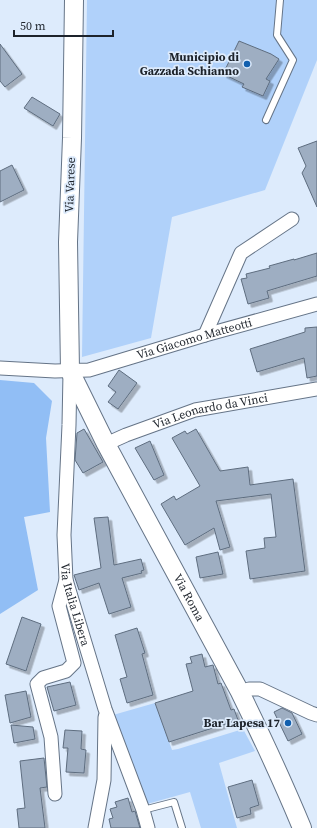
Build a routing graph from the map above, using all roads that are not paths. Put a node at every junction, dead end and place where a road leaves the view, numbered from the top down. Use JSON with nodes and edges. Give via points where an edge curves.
{"nodes":[{"id":1,"x":74,"y":0,"type":"edge"},
{"id":2,"x":280,"y":0,"type":"edge"},
{"id":3,"x":266,"y":120,"type":"dead end"},
{"id":4,"x":292,"y":219,"type":"dead end"},
{"id":5,"x":317,"y":304,"type":"edge"},
{"id":6,"x":205,"y":335,"type":"junction"},
{"id":7,"x":0,"y":368,"type":"edge"},
{"id":8,"x":70,"y":370,"type":"junction"},
{"id":9,"x":317,"y":389,"type":"edge"},
{"id":10,"x":106,"y":444,"type":"junction"},
{"id":11,"x":66,"y":580,"type":"junction"},
{"id":12,"x":240,"y":692,"type":"junction"},
{"id":13,"x":105,"y":709,"type":"junction"},
{"id":14,"x":317,"y":715,"type":"edge"},
{"id":15,"x":55,"y":794,"type":"dead end"},
{"id":16,"x":143,"y":810,"type":"junction"},
{"id":17,"x":95,"y":828,"type":"edge"},
{"id":18,"x":148,"y":828,"type":"edge"},
{"id":19,"x":182,"y":828,"type":"edge"},
{"id":20,"x":302,"y":828,"type":"edge"}],
"edges":[{"from":1,"to":8,"type":"main road","name":"Via Varese","via":[[73,124],[68,242]]},
{"from":2,"to":3,"type":"lane","via":[[277,34],[292,60]]},
{"from":4,"to":6,"type":"street","via":[[241,253]]},
{"from":5,"to":6,"type":"street","name":"Via Giacomo Matteotti"},
{"from":6,"to":8,"type":"street","name":"Via Giacomo Matteotti","via":[[89,370]]},
{"from":7,"to":8,"type":"street","name":"Via Giacomo Matteotti"},
{"from":8,"to":10,"type":"main road","name":"Via Roma"},
{"from":8,"to":11,"type":"street","name":"Via Italia Libera","via":[[64,535]]},
{"from":9,"to":10,"type":"street","name":"Via Leonardo da Vinci","via":[[195,410]]},
{"from":10,"to":12,"type":"main road","name":"Via Roma"},
{"from":11,"to":13,"type":"street","name":"Via Italia Libera"},
{"from":11,"to":15,"type":"street","via":[[59,606],[74,664],[66,671],[43,678],[37,684],[51,737]]},
{"from":12,"to":14,"type":"street","via":[[260,689]]},
{"from":12,"to":20,"type":"main road","name":"Via Roma"},
{"from":13,"to":16,"type":"street","name":"Via Italia Libera"},
{"from":13,"to":17,"type":"street","via":[[104,780]]},
{"from":16,"to":18,"type":"street","name":"Via Italia Libera"},
{"from":16,"to":19,"type":"lane","via":[[174,802]]}]}
